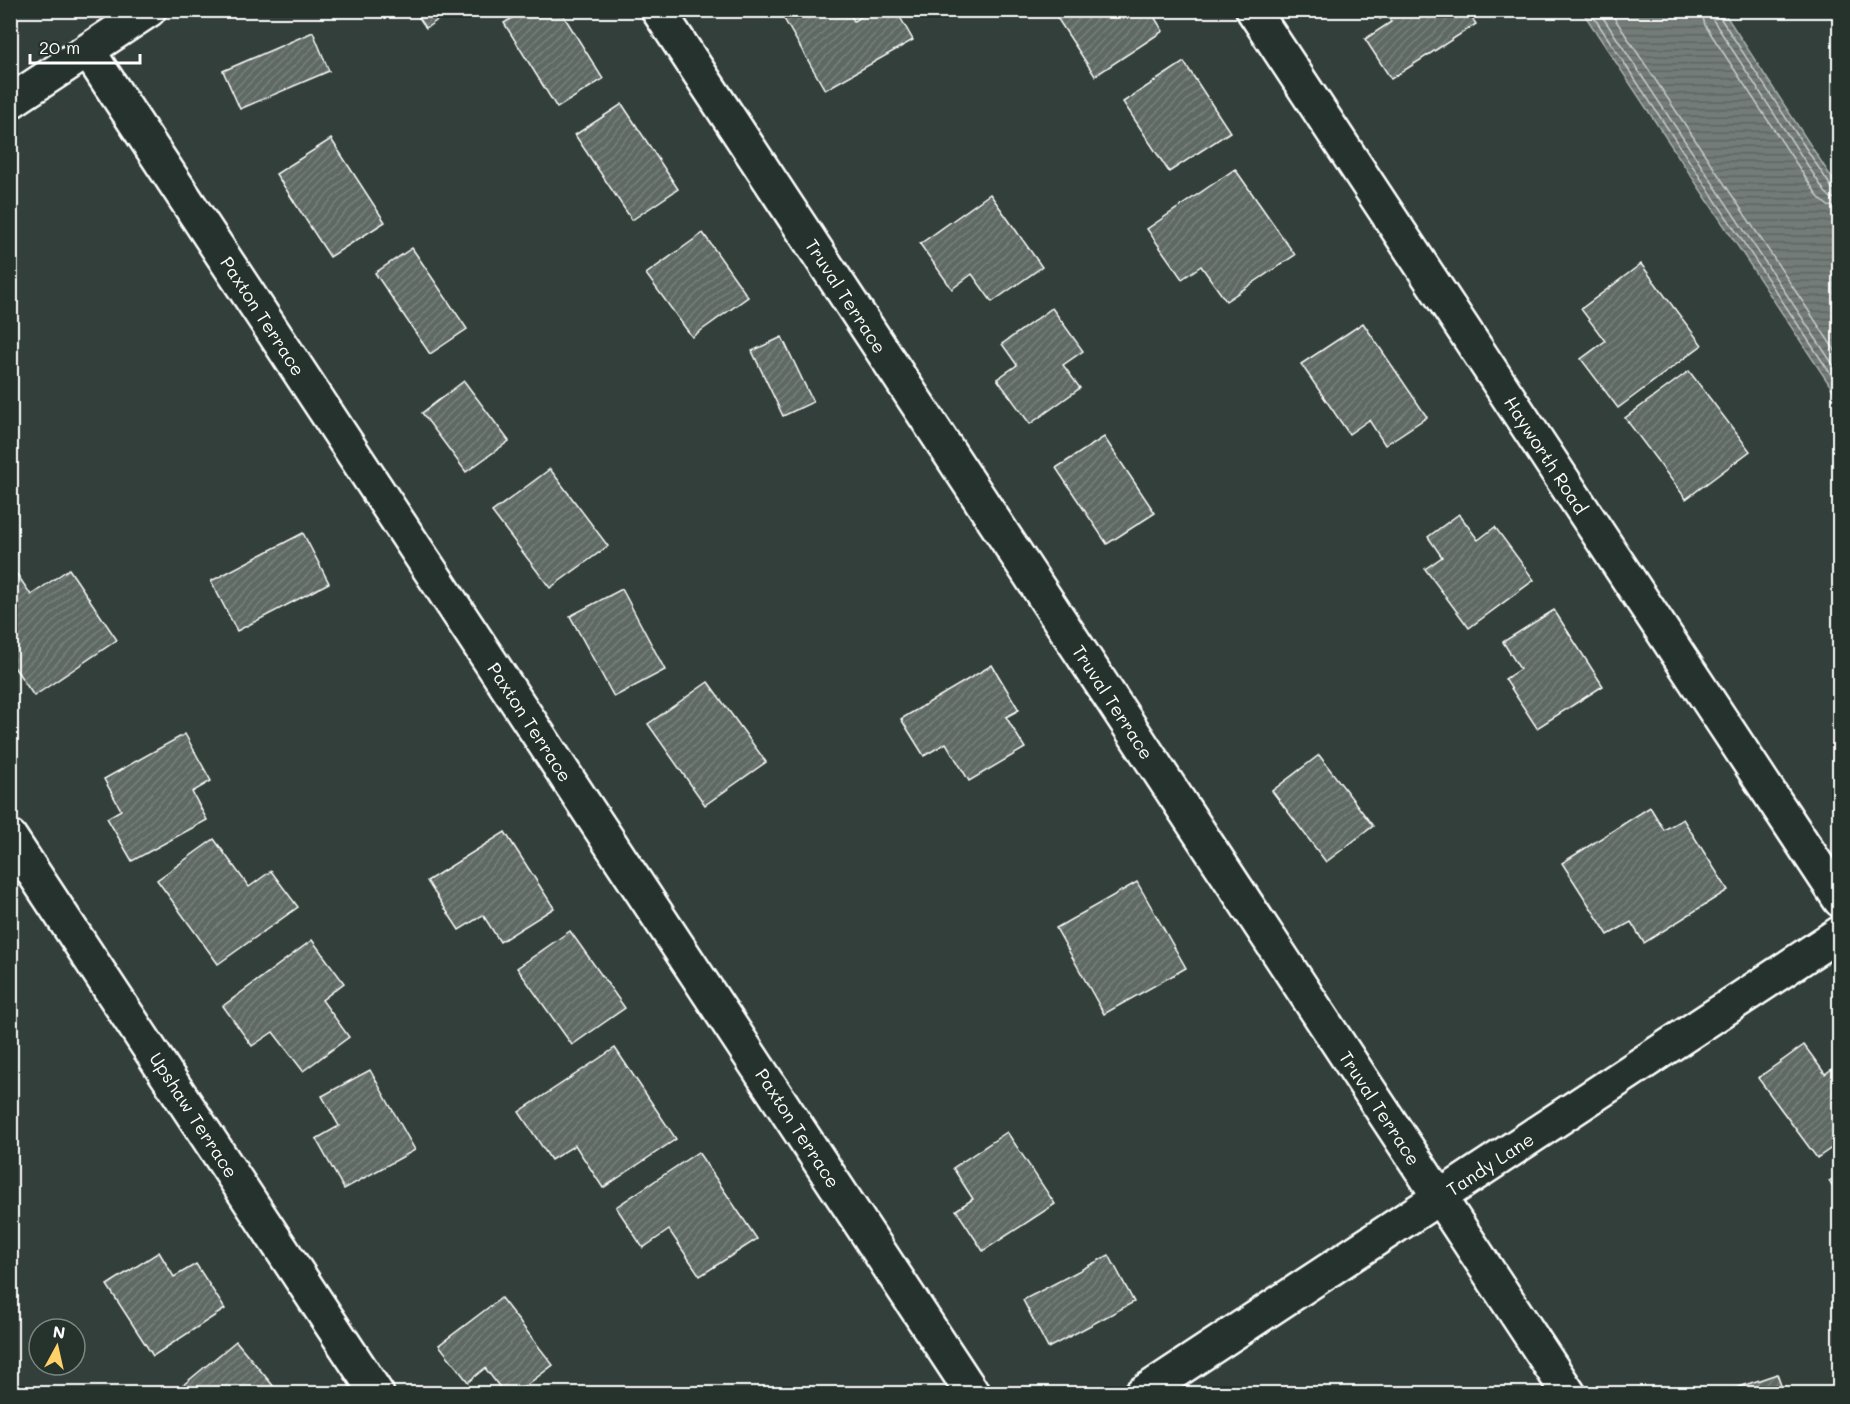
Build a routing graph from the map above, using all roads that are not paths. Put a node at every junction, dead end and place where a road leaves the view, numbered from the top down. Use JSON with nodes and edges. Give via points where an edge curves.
{"nodes":[{"id":1,"x":149,"y":10,"type":"edge"},
{"id":2,"x":658,"y":10,"type":"edge"},
{"id":3,"x":1253,"y":10,"type":"edge"},
{"id":4,"x":88,"y":51,"type":"junction"},
{"id":5,"x":10,"y":102,"type":"edge"},
{"id":6,"x":10,"y":837,"type":"edge"},
{"id":7,"x":1839,"y":900,"type":"edge"},
{"id":8,"x":1839,"y":933,"type":"edge"},
{"id":9,"x":1439,"y":1197,"type":"junction"},
{"id":10,"x":377,"y":1394,"type":"edge"},
{"id":11,"x":973,"y":1394,"type":"edge"},
{"id":12,"x":1141,"y":1394,"type":"edge"},
{"id":13,"x":1569,"y":1394,"type":"edge"}],
"edges":[{"from":1,"to":4,"type":"street"},
{"from":2,"to":9,"type":"street","name":"Truval Terrace"},
{"from":3,"to":7,"type":"street","name":"Hayworth Road"},
{"from":4,"to":5,"type":"street"},
{"from":4,"to":11,"type":"street","name":"Paxton Terrace"},
{"from":6,"to":10,"type":"street","name":"Upshaw Terrace"},
{"from":8,"to":9,"type":"street","name":"Tandy Lane"},
{"from":9,"to":12,"type":"street","name":"Tandy Lane"},
{"from":9,"to":13,"type":"street","name":"Truval Terrace"}]}
